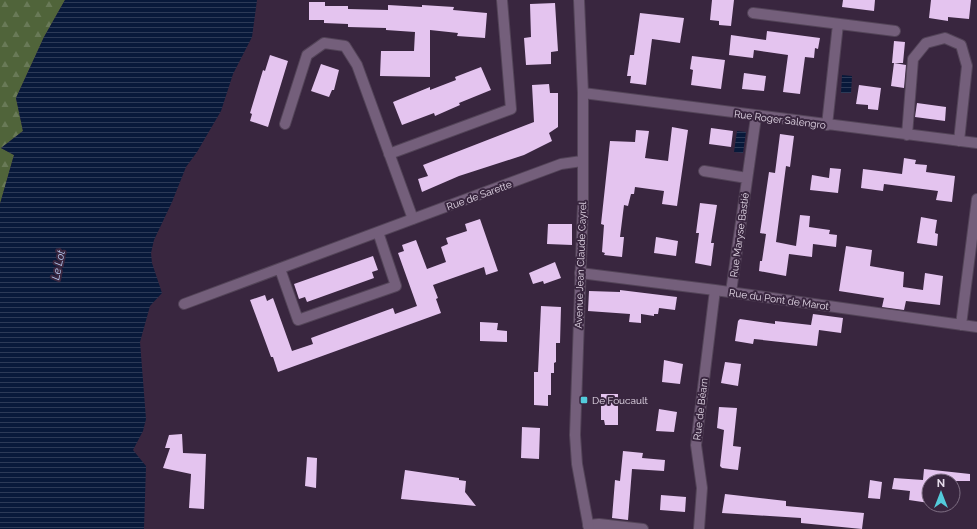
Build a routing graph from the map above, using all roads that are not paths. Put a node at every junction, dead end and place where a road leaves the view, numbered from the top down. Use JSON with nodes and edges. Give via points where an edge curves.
{"nodes":[{"id":1,"x":502,"y":0,"type":"edge"},
{"id":2,"x":579,"y":0,"type":"edge"},
{"id":3,"x":753,"y":13,"type":"dead end"},
{"id":4,"x":838,"y":24,"type":"junction"},
{"id":5,"x":895,"y":31,"type":"dead end"},
{"id":6,"x":583,"y":93,"type":"junction"},
{"id":7,"x":756,"y":116,"type":"junction"},
{"id":8,"x":285,"y":124,"type":"dead end"},
{"id":9,"x":827,"y":125,"type":"junction"},
{"id":10,"x":907,"y":135,"type":"junction"},
{"id":11,"x":959,"y":141,"type":"junction"},
{"id":12,"x":977,"y":143,"type":"edge"},
{"id":13,"x":389,"y":154,"type":"junction"},
{"id":14,"x":582,"y":162,"type":"junction"},
{"id":15,"x":704,"y":171,"type":"dead end"},
{"id":16,"x":747,"y":178,"type":"junction"},
{"id":17,"x":977,"y":199,"type":"edge"},
{"id":18,"x":413,"y":219,"type":"junction"},
{"id":19,"x":378,"y":232,"type":"junction"},
{"id":20,"x":280,"y":269,"type":"junction"},
{"id":21,"x":580,"y":273,"type":"junction"},
{"id":22,"x":715,"y":290,"type":"junction"},
{"id":23,"x":731,"y":292,"type":"junction"},
{"id":24,"x":184,"y":304,"type":"dead end"},
{"id":25,"x":962,"y":325,"type":"junction"},
{"id":26,"x":977,"y":327,"type":"edge"},
{"id":27,"x":589,"y":527,"type":"edge"},
{"id":28,"x":642,"y":529,"type":"edge"},
{"id":29,"x":699,"y":529,"type":"edge"}],
"edges":[{"from":1,"to":13,"type":"street","via":[[511,109]]},
{"from":2,"to":6,"type":"street","name":"Avenue Jean Claude Cayrel"},
{"from":3,"to":4,"type":"street"},
{"from":4,"to":5,"type":"street"},
{"from":4,"to":9,"type":"street"},
{"from":6,"to":7,"type":"street","name":"Rue Roger Salengro"},
{"from":6,"to":14,"type":"street","name":"Avenue Jean Claude Cayrel"},
{"from":7,"to":9,"type":"street","name":"Rue Roger Salengro"},
{"from":7,"to":16,"type":"street","name":"Rue Maryse Bastié"},
{"from":8,"to":13,"type":"street","via":[[308,55],[324,43],[345,46],[357,65]]},
{"from":9,"to":10,"type":"street","name":"Rue Roger Salengro"},
{"from":10,"to":11,"type":"street","name":"Rue Roger Salengro"},
{"from":10,"to":11,"type":"street","via":[[913,59],[926,43],[945,38],[961,45],[968,66]]},
{"from":11,"to":12,"type":"street","name":"Rue Roger Salengro"},
{"from":13,"to":18,"type":"street"},
{"from":14,"to":18,"type":"street","name":"Rue de Sarette","via":[[561,164]]},
{"from":14,"to":21,"type":"street","name":"Avenue Jean Claude Cayrel"},
{"from":15,"to":16,"type":"street","name":"Rue Maryse Bastié"},
{"from":16,"to":23,"type":"street","name":"Rue Maryse Bastié"},
{"from":17,"to":25,"type":"street"},
{"from":18,"to":19,"type":"street","name":"Rue de Sarette"},
{"from":19,"to":20,"type":"street","name":"Rue de Sarette"},
{"from":19,"to":20,"type":"street","via":[[396,286],[298,320]]},
{"from":20,"to":24,"type":"street","name":"Rue de Sarette"},
{"from":21,"to":22,"type":"street","name":"Rue du Pont de Marot"},
{"from":21,"to":27,"type":"street","name":"Avenue Jean Claude Cayrel","via":[[575,435],[577,464]]},
{"from":22,"to":23,"type":"street","name":"Rue du Pont de Marot"},
{"from":22,"to":29,"type":"street","name":"Rue de Béarn","via":[[696,445],[702,488]]},
{"from":23,"to":25,"type":"street","name":"Rue du Pont de Marot"},
{"from":25,"to":26,"type":"street","name":"Rue du Pont de Marot"},
{"from":27,"to":28,"type":"street","via":[[599,524]]}]}
